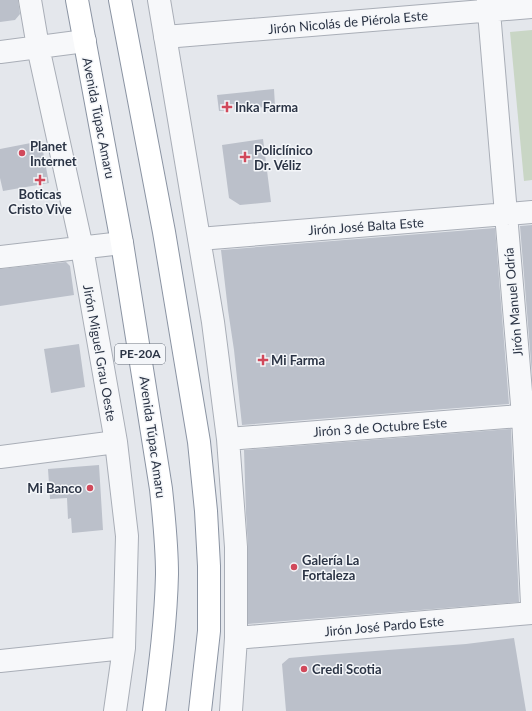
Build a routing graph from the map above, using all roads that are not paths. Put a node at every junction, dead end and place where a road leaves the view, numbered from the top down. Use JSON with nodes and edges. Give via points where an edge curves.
{"nodes":[{"id":1,"x":30,"y":0,"type":"edge"},
{"id":2,"x":77,"y":0,"type":"edge"},
{"id":3,"x":120,"y":0,"type":"edge"},
{"id":4,"x":159,"y":0,"type":"edge"},
{"id":5,"x":488,"y":5,"type":"edge"},
{"id":6,"x":532,"y":7,"type":"edge"},
{"id":7,"x":165,"y":37,"type":"junction"},
{"id":8,"x":85,"y":41,"type":"junction"},
{"id":9,"x":38,"y":47,"type":"junction"},
{"id":10,"x":0,"y":52,"type":"edge"},
{"id":11,"x":532,"y":212,"type":"edge"},
{"id":12,"x":505,"y":215,"type":"junction"},
{"id":13,"x":199,"y":239,"type":"junction"},
{"id":14,"x":122,"y":243,"type":"junction"},
{"id":15,"x":82,"y":248,"type":"junction"},
{"id":16,"x":0,"y":257,"type":"edge"},
{"id":17,"x":528,"y":416,"type":"edge"},
{"id":18,"x":228,"y":439,"type":"junction"},
{"id":19,"x":116,"y":442,"type":"junction"},
{"id":20,"x":0,"y":457,"type":"edge"},
{"id":21,"x":532,"y":604,"type":"edge"},
{"id":22,"x":532,"y":614,"type":"edge"},
{"id":23,"x":236,"y":638,"type":"junction"},
{"id":24,"x":124,"y":648,"type":"junction"},
{"id":25,"x":0,"y":661,"type":"edge"},
{"id":26,"x":115,"y":711,"type":"edge"},
{"id":27,"x":154,"y":711,"type":"edge"},
{"id":28,"x":200,"y":711,"type":"edge"},
{"id":29,"x":231,"y":711,"type":"edge"}],
"edges":[{"from":1,"to":9,"type":"street","name":"Jirón Miguel Grau Oeste"},
{"from":2,"to":8,"type":"highway","name":"Avenida Túpac Amaru","number":"PE-20A"},
{"from":3,"to":28,"type":"highway","number":"PE-20A","via":[[164,232],[199,442],[210,566],[209,632]]},
{"from":4,"to":7,"type":"street"},
{"from":5,"to":6,"type":"street","name":"Jirón Nicolás de Piérola Este"},
{"from":5,"to":7,"type":"street","name":"Jirón Nicolás de Piérola Este"},
{"from":5,"to":12,"type":"street","name":"Jirón Manuel Odría"},
{"from":7,"to":13,"type":"street"},
{"from":8,"to":9,"type":"street"},
{"from":8,"to":14,"type":"highway","name":"Avenida Túpac Amaru","number":"PE-20A"},
{"from":9,"to":10,"type":"street"},
{"from":9,"to":15,"type":"street","name":"Jirón Miguel Grau Oeste"},
{"from":11,"to":12,"type":"street","name":"Jirón José Balta Este"},
{"from":12,"to":13,"type":"street","name":"Jirón José Balta Este"},
{"from":12,"to":17,"type":"street","name":"Jirón Manuel Odría"},
{"from":13,"to":18,"type":"street"},
{"from":14,"to":15,"type":"street"},
{"from":14,"to":27,"type":"highway","name":"Avenida Túpac Amaru","number":"PE-20A","via":[[154,441],[164,528],[166,581]]},
{"from":15,"to":16,"type":"street"},
{"from":15,"to":19,"type":"street","name":"Jirón Miguel Grau Oeste"},
{"from":17,"to":18,"type":"street","name":"Jirón 3 de Octubre Este"},
{"from":17,"to":21,"type":"street","name":"Jirón Manuel Odría"},
{"from":18,"to":23,"type":"street","via":[[236,547]]},
{"from":19,"to":20,"type":"street"},
{"from":19,"to":24,"type":"street","name":"Jirón Miguel Grau Oeste","via":[[127,536]]},
{"from":22,"to":23,"type":"street","name":"Jirón José Pardo Este"},
{"from":23,"to":29,"type":"street"},
{"from":24,"to":25,"type":"street"},
{"from":24,"to":26,"type":"street","name":"Jirón Miguel Grau Oeste"}]}
